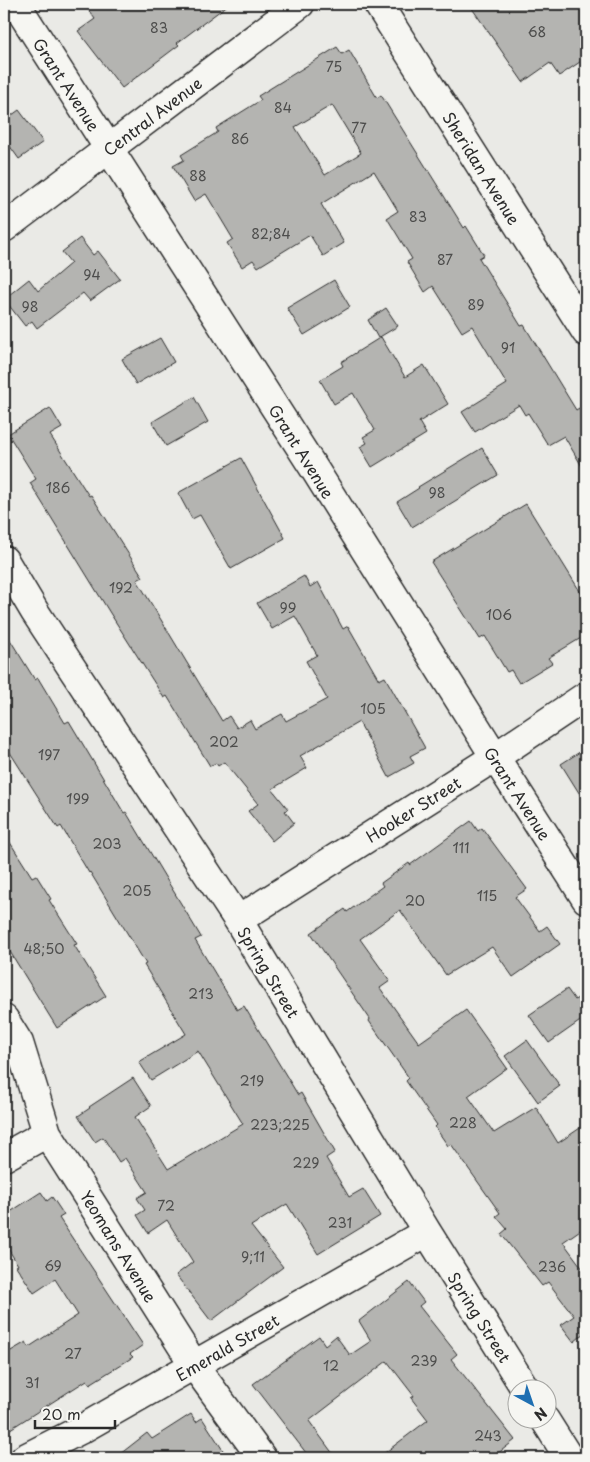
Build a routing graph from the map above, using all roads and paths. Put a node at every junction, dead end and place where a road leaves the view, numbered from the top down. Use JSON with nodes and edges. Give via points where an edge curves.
{"nodes":[{"id":1,"x":16,"y":4,"type":"edge"},
{"id":2,"x":300,"y":4,"type":"edge"},
{"id":3,"x":378,"y":4,"type":"edge"},
{"id":4,"x":109,"y":148,"type":"junction"},
{"id":5,"x":4,"y":228,"type":"edge"},
{"id":6,"x":586,"y":332,"type":"edge"},
{"id":7,"x":4,"y":560,"type":"edge"},
{"id":8,"x":586,"y":696,"type":"edge"},
{"id":9,"x":495,"y":757,"type":"junction"},
{"id":10,"x":586,"y":899,"type":"edge"},
{"id":11,"x":238,"y":920,"type":"junction"},
{"id":12,"x":4,"y":1019,"type":"edge"},
{"id":13,"x":47,"y":1133,"type":"junction"},
{"id":14,"x":4,"y":1157,"type":"edge"},
{"id":15,"x":427,"y":1232,"type":"junction"},
{"id":16,"x":194,"y":1365,"type":"junction"},
{"id":17,"x":520,"y":1380,"type":"edge"},
{"id":18,"x":551,"y":1430,"type":"edge"},
{"id":19,"x":25,"y":1458,"type":"edge"},
{"id":20,"x":262,"y":1458,"type":"edge"},
{"id":21,"x":569,"y":1458,"type":"edge"}],
"edges":[{"from":1,"to":4,"type":"street","name":"Grant Avenue"},
{"from":2,"to":4,"type":"street","name":"Central Avenue"},
{"from":3,"to":6,"type":"street","name":"Sheridan Avenue"},
{"from":4,"to":5,"type":"street","name":"Central Avenue"},
{"from":4,"to":9,"type":"street","name":"Grant Avenue"},
{"from":7,"to":11,"type":"street","name":"Spring Street","via":[[34,612]]},
{"from":8,"to":9,"type":"street","name":"Hooker Street"},
{"from":9,"to":10,"type":"street","name":"Grant Avenue"},
{"from":9,"to":11,"type":"street","name":"Hooker Street"},
{"from":11,"to":15,"type":"street","name":"Spring Street"},
{"from":12,"to":13,"type":"street","name":"Yeomans Avenue","via":[[19,1043]]},
{"from":13,"to":14,"type":"street"},
{"from":13,"to":16,"type":"street","name":"Yeomans Avenue"},
{"from":15,"to":16,"type":"street","name":"Emerald Street"},
{"from":15,"to":17,"type":"street","name":"Spring Street"},
{"from":16,"to":19,"type":"street","name":"Emerald Street"},
{"from":16,"to":20,"type":"street","name":"Yeomans Avenue"},
{"from":18,"to":21,"type":"street"}]}
